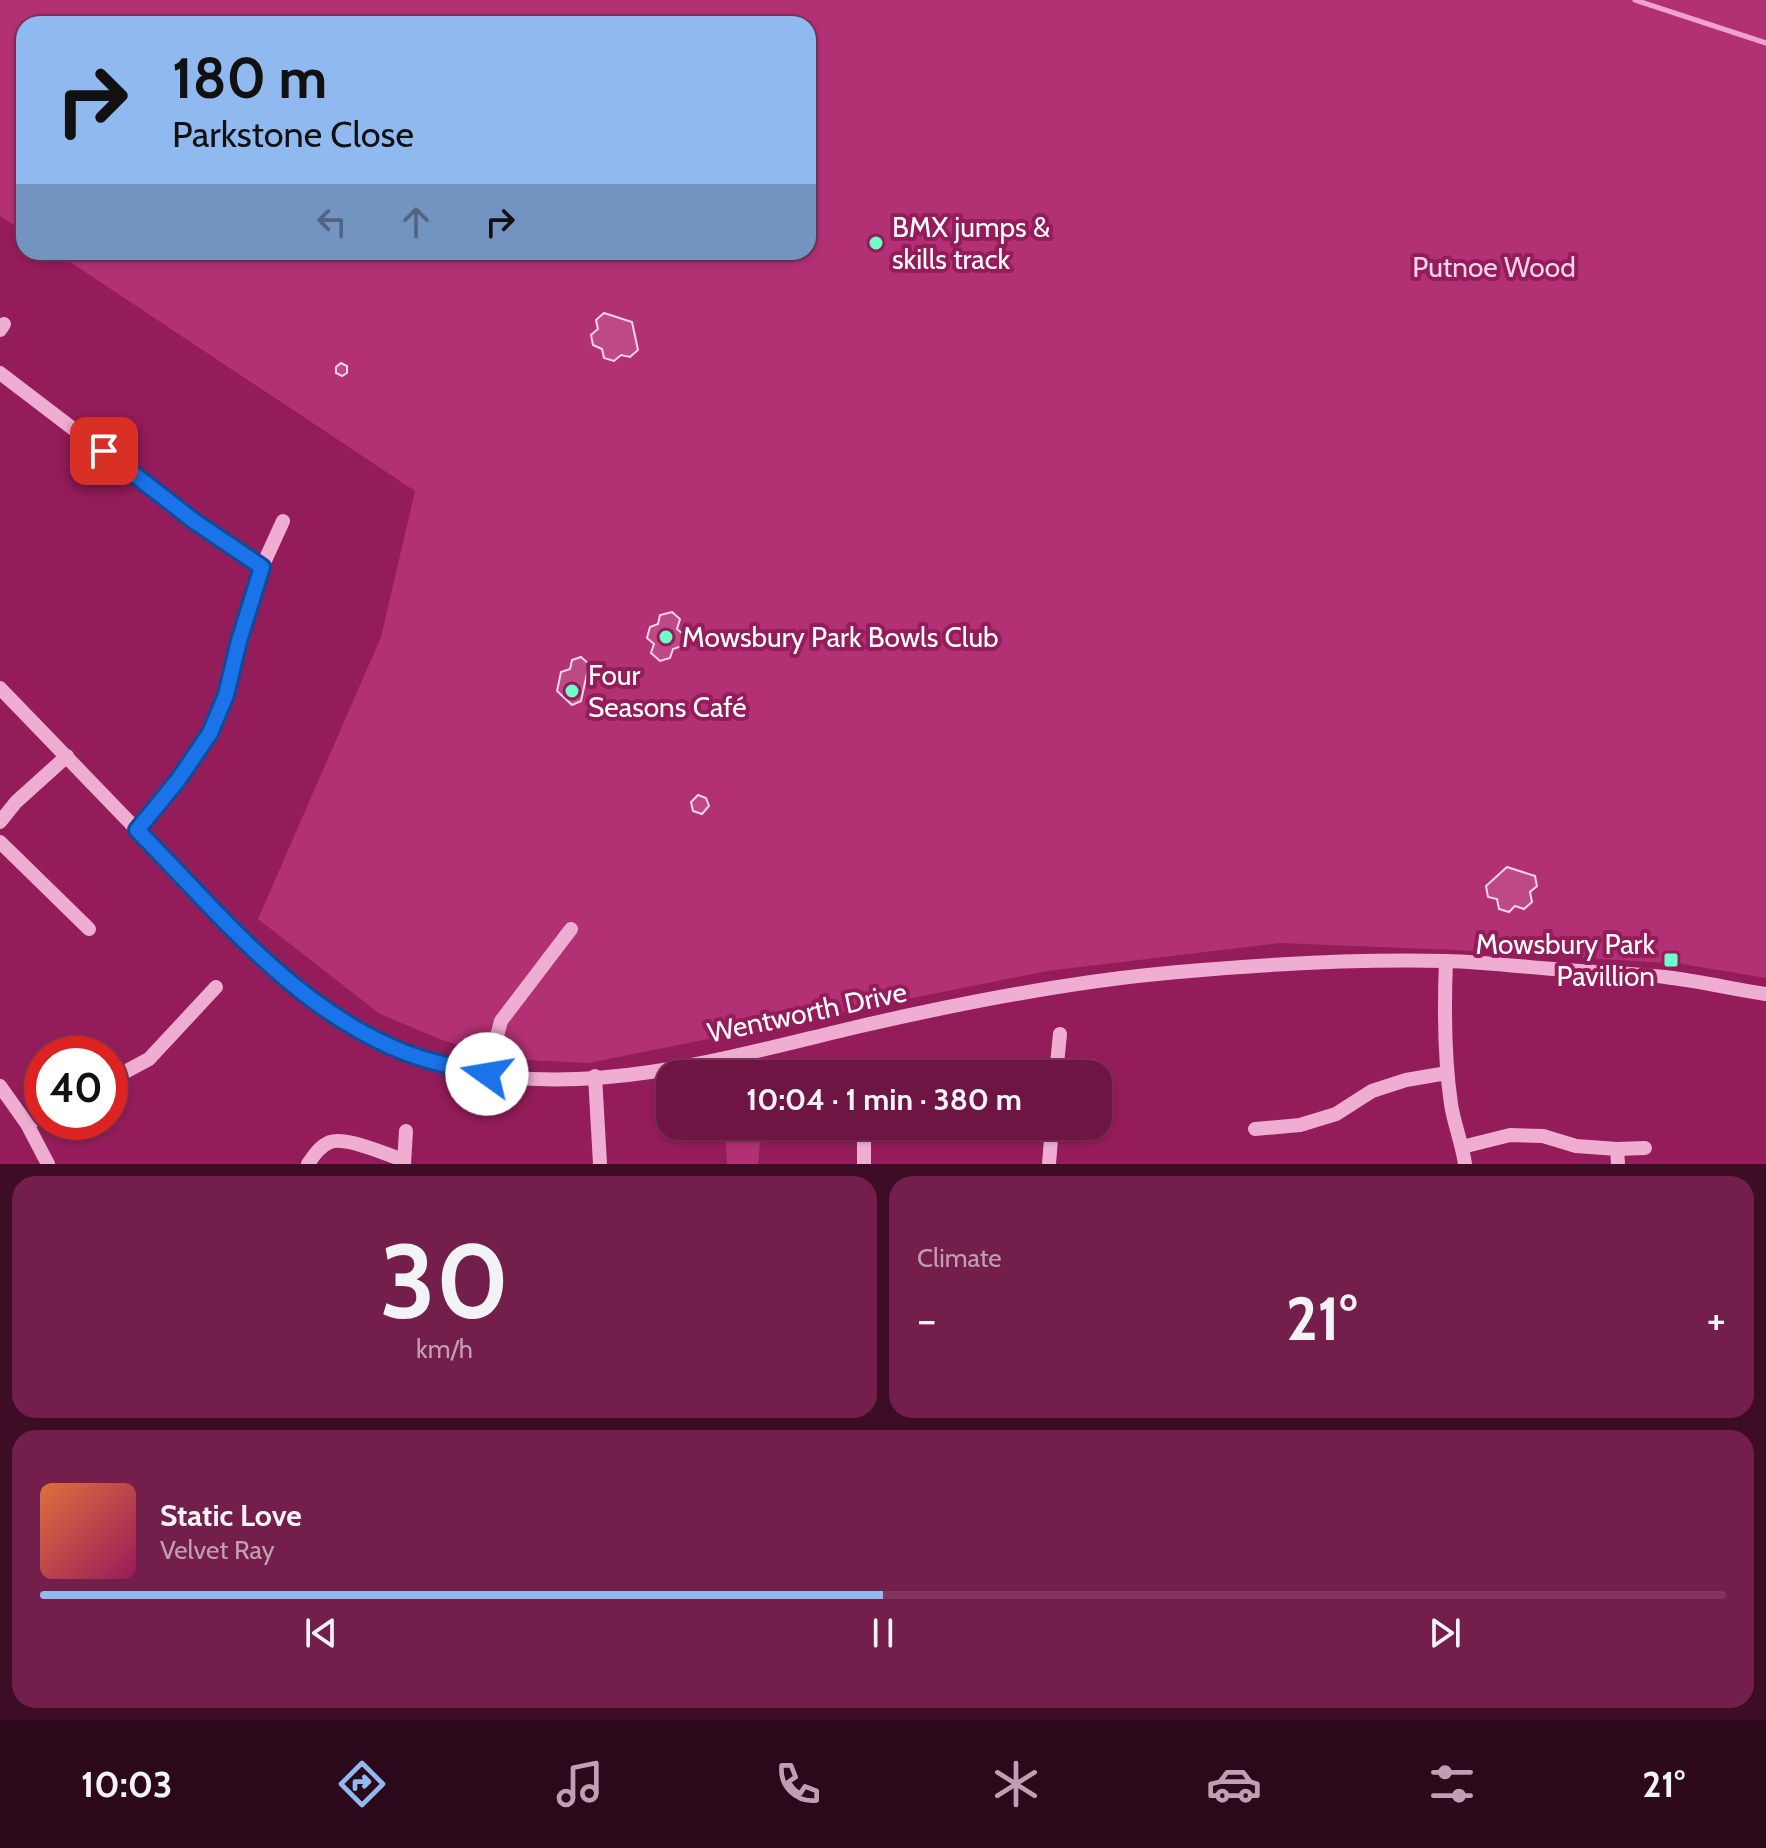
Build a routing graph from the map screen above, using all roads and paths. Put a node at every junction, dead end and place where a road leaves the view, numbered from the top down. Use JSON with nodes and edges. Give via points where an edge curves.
{"nodes":[{"id":1,"x":2,"y":377,"type":"edge"},
{"id":2,"x":283,"y":521,"type":"dead end"},
{"id":3,"x":262,"y":567,"type":"junction"},
{"id":4,"x":0,"y":688,"type":"edge"},
{"id":5,"x":67,"y":756,"type":"junction"},
{"id":6,"x":0,"y":822,"type":"edge"},
{"id":7,"x":137,"y":830,"type":"junction"},
{"id":8,"x":0,"y":842,"type":"edge"},
{"id":9,"x":89,"y":929,"type":"dead end"},
{"id":10,"x":571,"y":929,"type":"dead end"},
{"id":11,"x":1446,"y":961,"type":"junction"},
{"id":12,"x":216,"y":987,"type":"dead end"},
{"id":13,"x":1766,"y":994,"type":"edge"},
{"id":14,"x":1060,"y":1034,"type":"dead end"},
{"id":15,"x":1057,"y":1060,"type":"edge"},
{"id":16,"x":128,"y":1070,"type":"edge"},
{"id":17,"x":1447,"y":1073,"type":"junction"},
{"id":18,"x":487,"y":1074,"type":"junction"},
{"id":19,"x":595,"y":1076,"type":"junction"},
{"id":20,"x":0,"y":1086,"type":"edge"},
{"id":21,"x":24,"y":1120,"type":"edge"},
{"id":22,"x":1255,"y":1129,"type":"dead end"},
{"id":23,"x":406,"y":1131,"type":"dead end"},
{"id":24,"x":35,"y":1140,"type":"edge"},
{"id":25,"x":864,"y":1140,"type":"edge"},
{"id":26,"x":1051,"y":1140,"type":"edge"},
{"id":27,"x":1462,"y":1147,"type":"junction"},
{"id":28,"x":1645,"y":1148,"type":"dead end"},
{"id":29,"x":1618,"y":1157,"type":"edge"},
{"id":30,"x":404,"y":1162,"type":"edge"},
{"id":31,"x":48,"y":1164,"type":"edge"},
{"id":32,"x":308,"y":1164,"type":"edge"},
{"id":33,"x":600,"y":1164,"type":"edge"},
{"id":34,"x":864,"y":1164,"type":"edge"},
{"id":35,"x":1049,"y":1164,"type":"edge"},
{"id":36,"x":1465,"y":1164,"type":"edge"}],
"edges":[{"from":1,"to":3,"type":"street"},
{"from":2,"to":3,"type":"street"},
{"from":3,"to":7,"type":"street","via":[[210,733]]},
{"from":4,"to":5,"type":"street","name":"Wentworth Drive"},
{"from":5,"to":6,"type":"street"},
{"from":5,"to":7,"type":"street","name":"Wentworth Drive"},
{"from":7,"to":18,"type":"street","name":"Wentworth Drive","via":[[259,955],[338,1017],[392,1047]]},
{"from":8,"to":9,"type":"street"},
{"from":10,"to":18,"type":"street","via":[[501,1021]]},
{"from":11,"to":13,"type":"street","name":"Wentworth Drive","via":[[1665,977]]},
{"from":11,"to":17,"type":"street"},
{"from":11,"to":19,"type":"street","name":"Wentworth Drive","via":[[1294,964],[1056,987],[737,1056]]},
{"from":12,"to":16,"type":"street","via":[[149,1059]]},
{"from":14,"to":15,"type":"street"},
{"from":17,"to":22,"type":"street","via":[[1372,1091],[1336,1114],[1300,1125]]},
{"from":17,"to":27,"type":"street"},
{"from":18,"to":19,"type":"street","name":"Wentworth Drive","via":[[539,1080]]},
{"from":19,"to":33,"type":"street"},
{"from":20,"to":21,"type":"street"},
{"from":23,"to":30,"type":"street"},
{"from":24,"to":31,"type":"street"},
{"from":25,"to":34,"type":"street"},
{"from":26,"to":35,"type":"street"},
{"from":27,"to":29,"type":"street","via":[[1510,1135],[1543,1136]]},
{"from":27,"to":36,"type":"street"},
{"from":28,"to":29,"type":"street"},
{"from":30,"to":32,"type":"street","via":[[332,1141]]}]}
